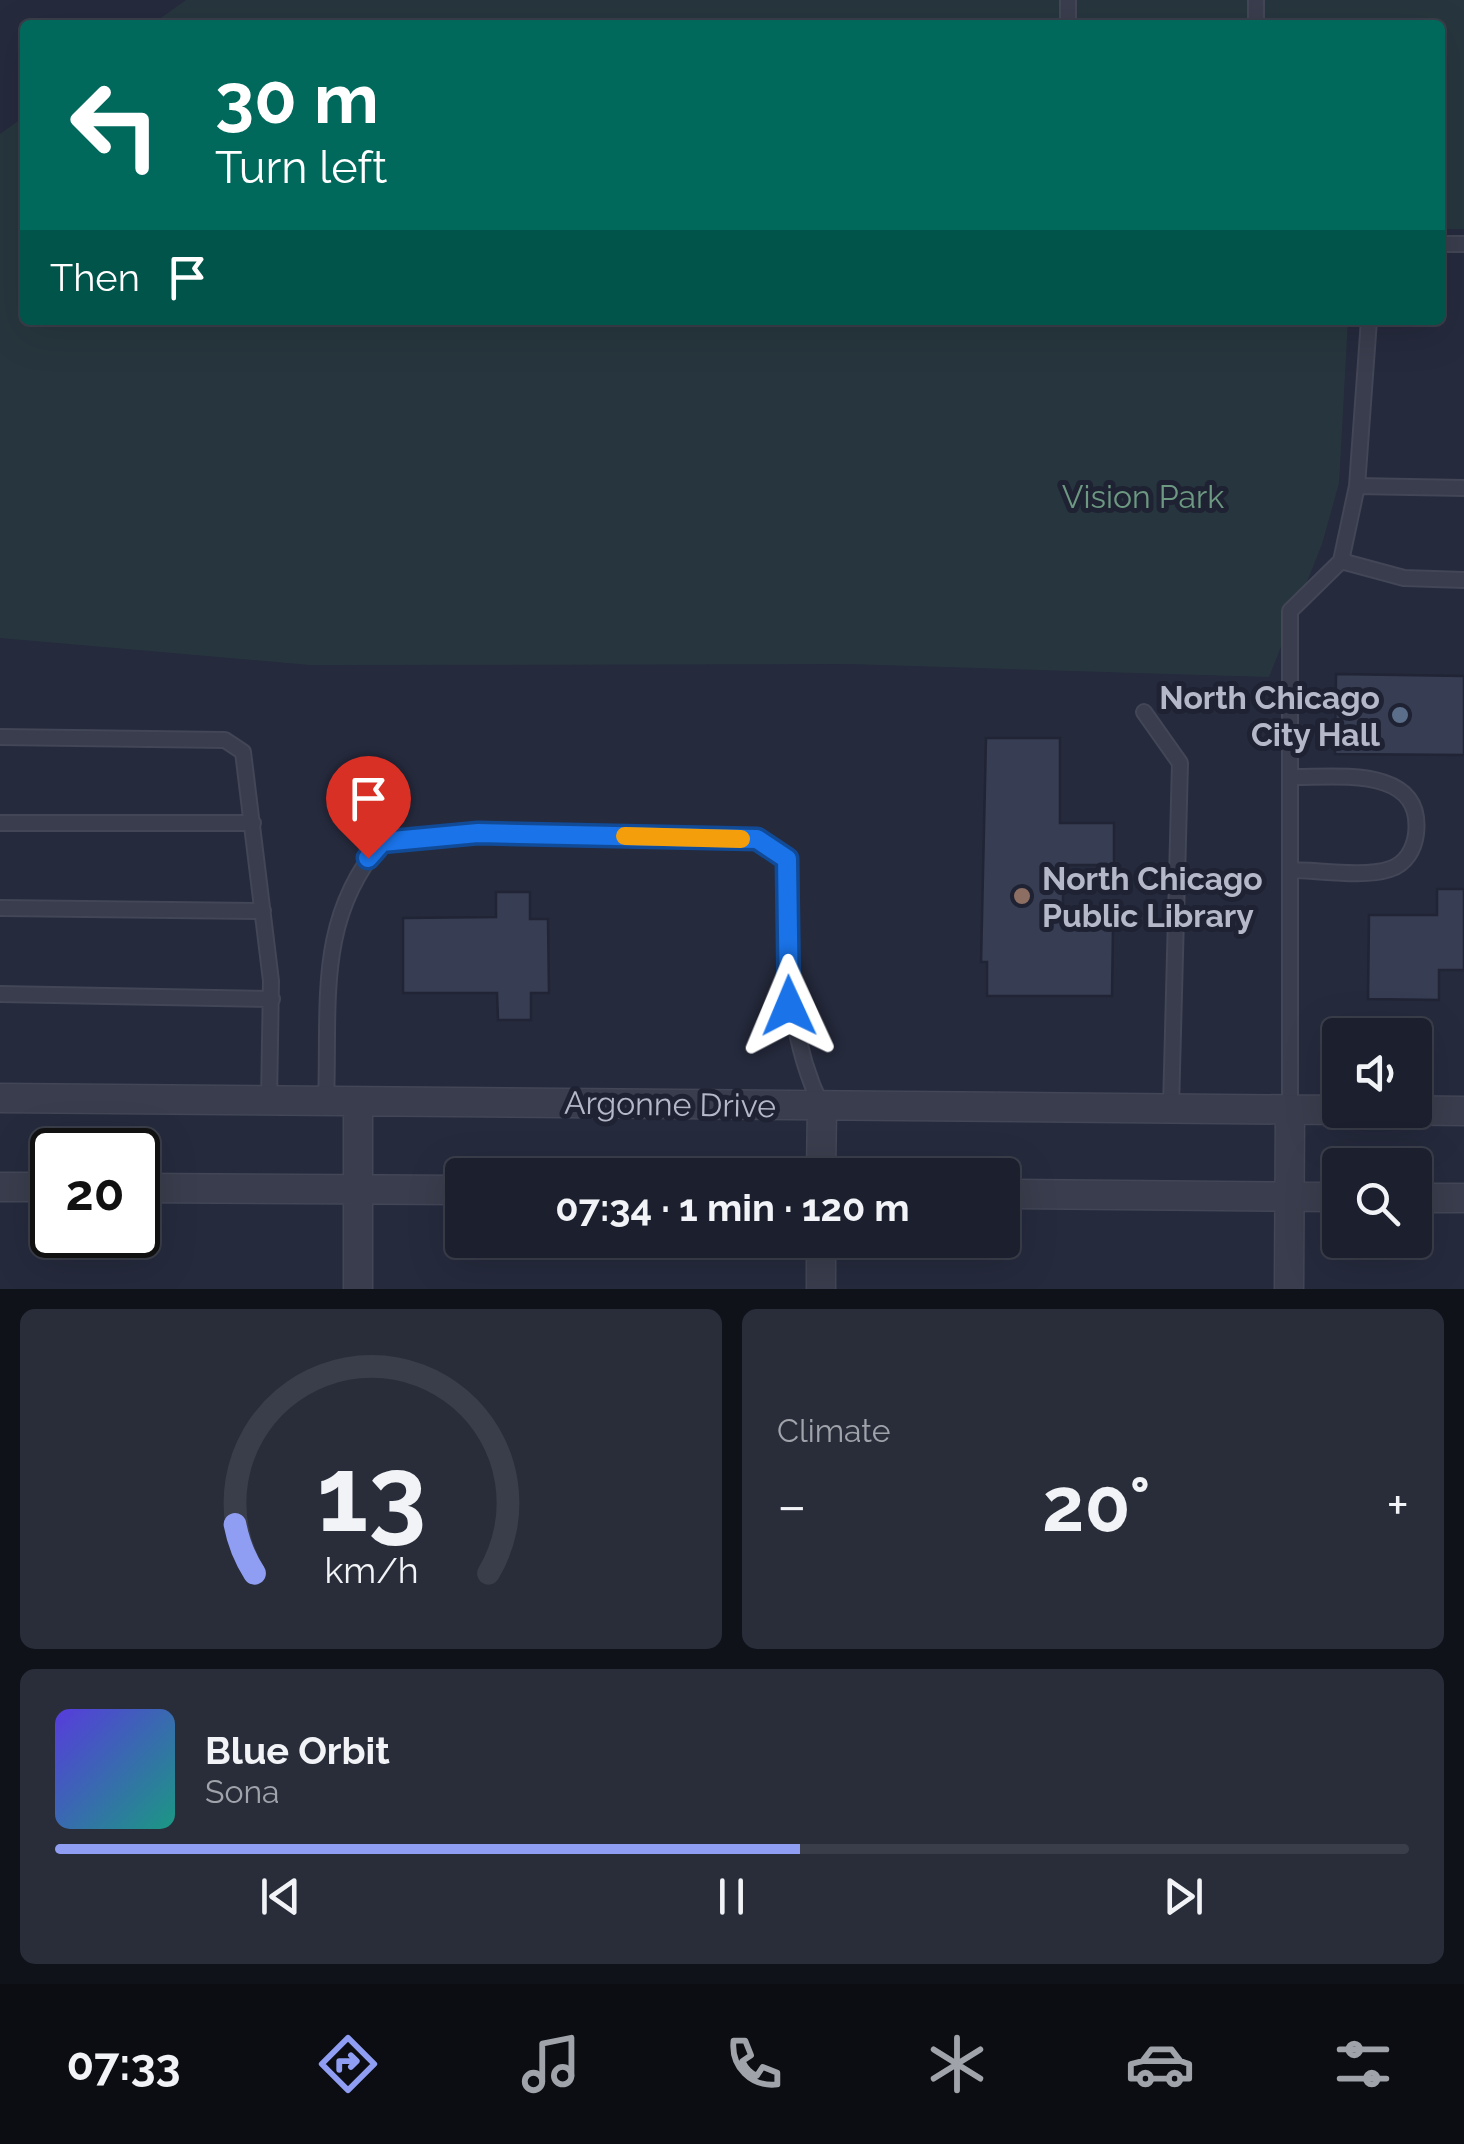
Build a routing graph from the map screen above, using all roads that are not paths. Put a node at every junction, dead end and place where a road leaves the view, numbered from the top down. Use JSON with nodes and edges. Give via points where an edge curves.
{"nodes":[{"id":1,"x":1369,"y":325,"type":"edge"},
{"id":2,"x":1358,"y":486,"type":"junction"},
{"id":3,"x":1464,"y":488,"type":"edge"},
{"id":4,"x":1341,"y":561,"type":"junction"},
{"id":5,"x":1464,"y":580,"type":"edge"},
{"id":6,"x":1144,"y":712,"type":"dead end"},
{"id":7,"x":0,"y":736,"type":"edge"},
{"id":8,"x":1290,"y":776,"type":"junction"},
{"id":9,"x":0,"y":823,"type":"edge"},
{"id":10,"x":253,"y":823,"type":"junction"},
{"id":11,"x":1290,"y":870,"type":"junction"},
{"id":12,"x":0,"y":908,"type":"edge"},
{"id":13,"x":263,"y":910,"type":"junction"},
{"id":14,"x":0,"y":994,"type":"edge"},
{"id":15,"x":272,"y":999,"type":"junction"},
{"id":16,"x":0,"y":1098,"type":"edge"},
{"id":17,"x":269,"y":1100,"type":"junction"},
{"id":18,"x":326,"y":1101,"type":"junction"},
{"id":19,"x":358,"y":1102,"type":"junction"},
{"id":20,"x":822,"y":1106,"type":"junction"},
{"id":21,"x":1171,"y":1108,"type":"junction"},
{"id":22,"x":1290,"y":1109,"type":"junction"},
{"id":23,"x":1322,"y":1110,"type":"edge"},
{"id":24,"x":1432,"y":1110,"type":"edge"},
{"id":25,"x":1464,"y":1110,"type":"edge"},
{"id":26,"x":822,"y":1158,"type":"edge"},
{"id":27,"x":0,"y":1186,"type":"edge"},
{"id":28,"x":30,"y":1187,"type":"edge"},
{"id":29,"x":160,"y":1188,"type":"edge"},
{"id":30,"x":358,"y":1190,"type":"junction"},
{"id":31,"x":445,"y":1190,"type":"edge"},
{"id":32,"x":1020,"y":1194,"type":"edge"},
{"id":33,"x":1289,"y":1196,"type":"junction"},
{"id":34,"x":1322,"y":1197,"type":"edge"},
{"id":35,"x":1432,"y":1198,"type":"edge"},
{"id":36,"x":1464,"y":1198,"type":"edge"},
{"id":37,"x":821,"y":1258,"type":"edge"},
{"id":38,"x":358,"y":1289,"type":"edge"},
{"id":39,"x":821,"y":1289,"type":"edge"},
{"id":40,"x":1289,"y":1289,"type":"edge"}],
"edges":[{"from":1,"to":2,"type":"lane"},
{"from":2,"to":3,"type":"lane"},
{"from":2,"to":4,"type":"lane"},
{"from":4,"to":5,"type":"lane","via":[[1404,578]]},
{"from":4,"to":8,"type":"lane","via":[[1290,611]]},
{"from":6,"to":21,"type":"lane","via":[[1180,763]]},
{"from":7,"to":10,"type":"lane","via":[[225,740],[243,752]]},
{"from":8,"to":11,"type":"lane"},
{"from":8,"to":11,"type":"lane","via":[[1391,784],[1412,805],[1417,828],[1414,847],[1388,870]]},
{"from":9,"to":10,"type":"lane"},
{"from":10,"to":13,"type":"lane"},
{"from":11,"to":22,"type":"lane"},
{"from":12,"to":13,"type":"lane"},
{"from":13,"to":15,"type":"lane"},
{"from":14,"to":15,"type":"lane"},
{"from":15,"to":17,"type":"lane"},
{"from":16,"to":17,"type":"street","name":"Argonne Drive"},
{"from":17,"to":18,"type":"street","name":"Argonne Drive"},
{"from":18,"to":19,"type":"street","name":"Argonne Drive"},
{"from":18,"to":20,"type":"lane","via":[[333,927],[355,873],[382,842],[478,833],[757,839],[787,859],[789,1006],[804,1071]]},
{"from":19,"to":20,"type":"street","name":"Argonne Drive"},
{"from":19,"to":30,"type":"street"},
{"from":20,"to":21,"type":"street","name":"Argonne Drive"},
{"from":20,"to":26,"type":"street"},
{"from":21,"to":22,"type":"street","name":"Argonne Drive"},
{"from":22,"to":23,"type":"street","name":"Argonne Drive"},
{"from":22,"to":33,"type":"street"},
{"from":24,"to":25,"type":"street"},
{"from":27,"to":28,"type":"street"},
{"from":29,"to":30,"type":"street"},
{"from":30,"to":31,"type":"street"},
{"from":30,"to":38,"type":"street"},
{"from":32,"to":33,"type":"street"},
{"from":33,"to":34,"type":"street"},
{"from":33,"to":40,"type":"street"},
{"from":35,"to":36,"type":"street"},
{"from":37,"to":39,"type":"street"}]}
